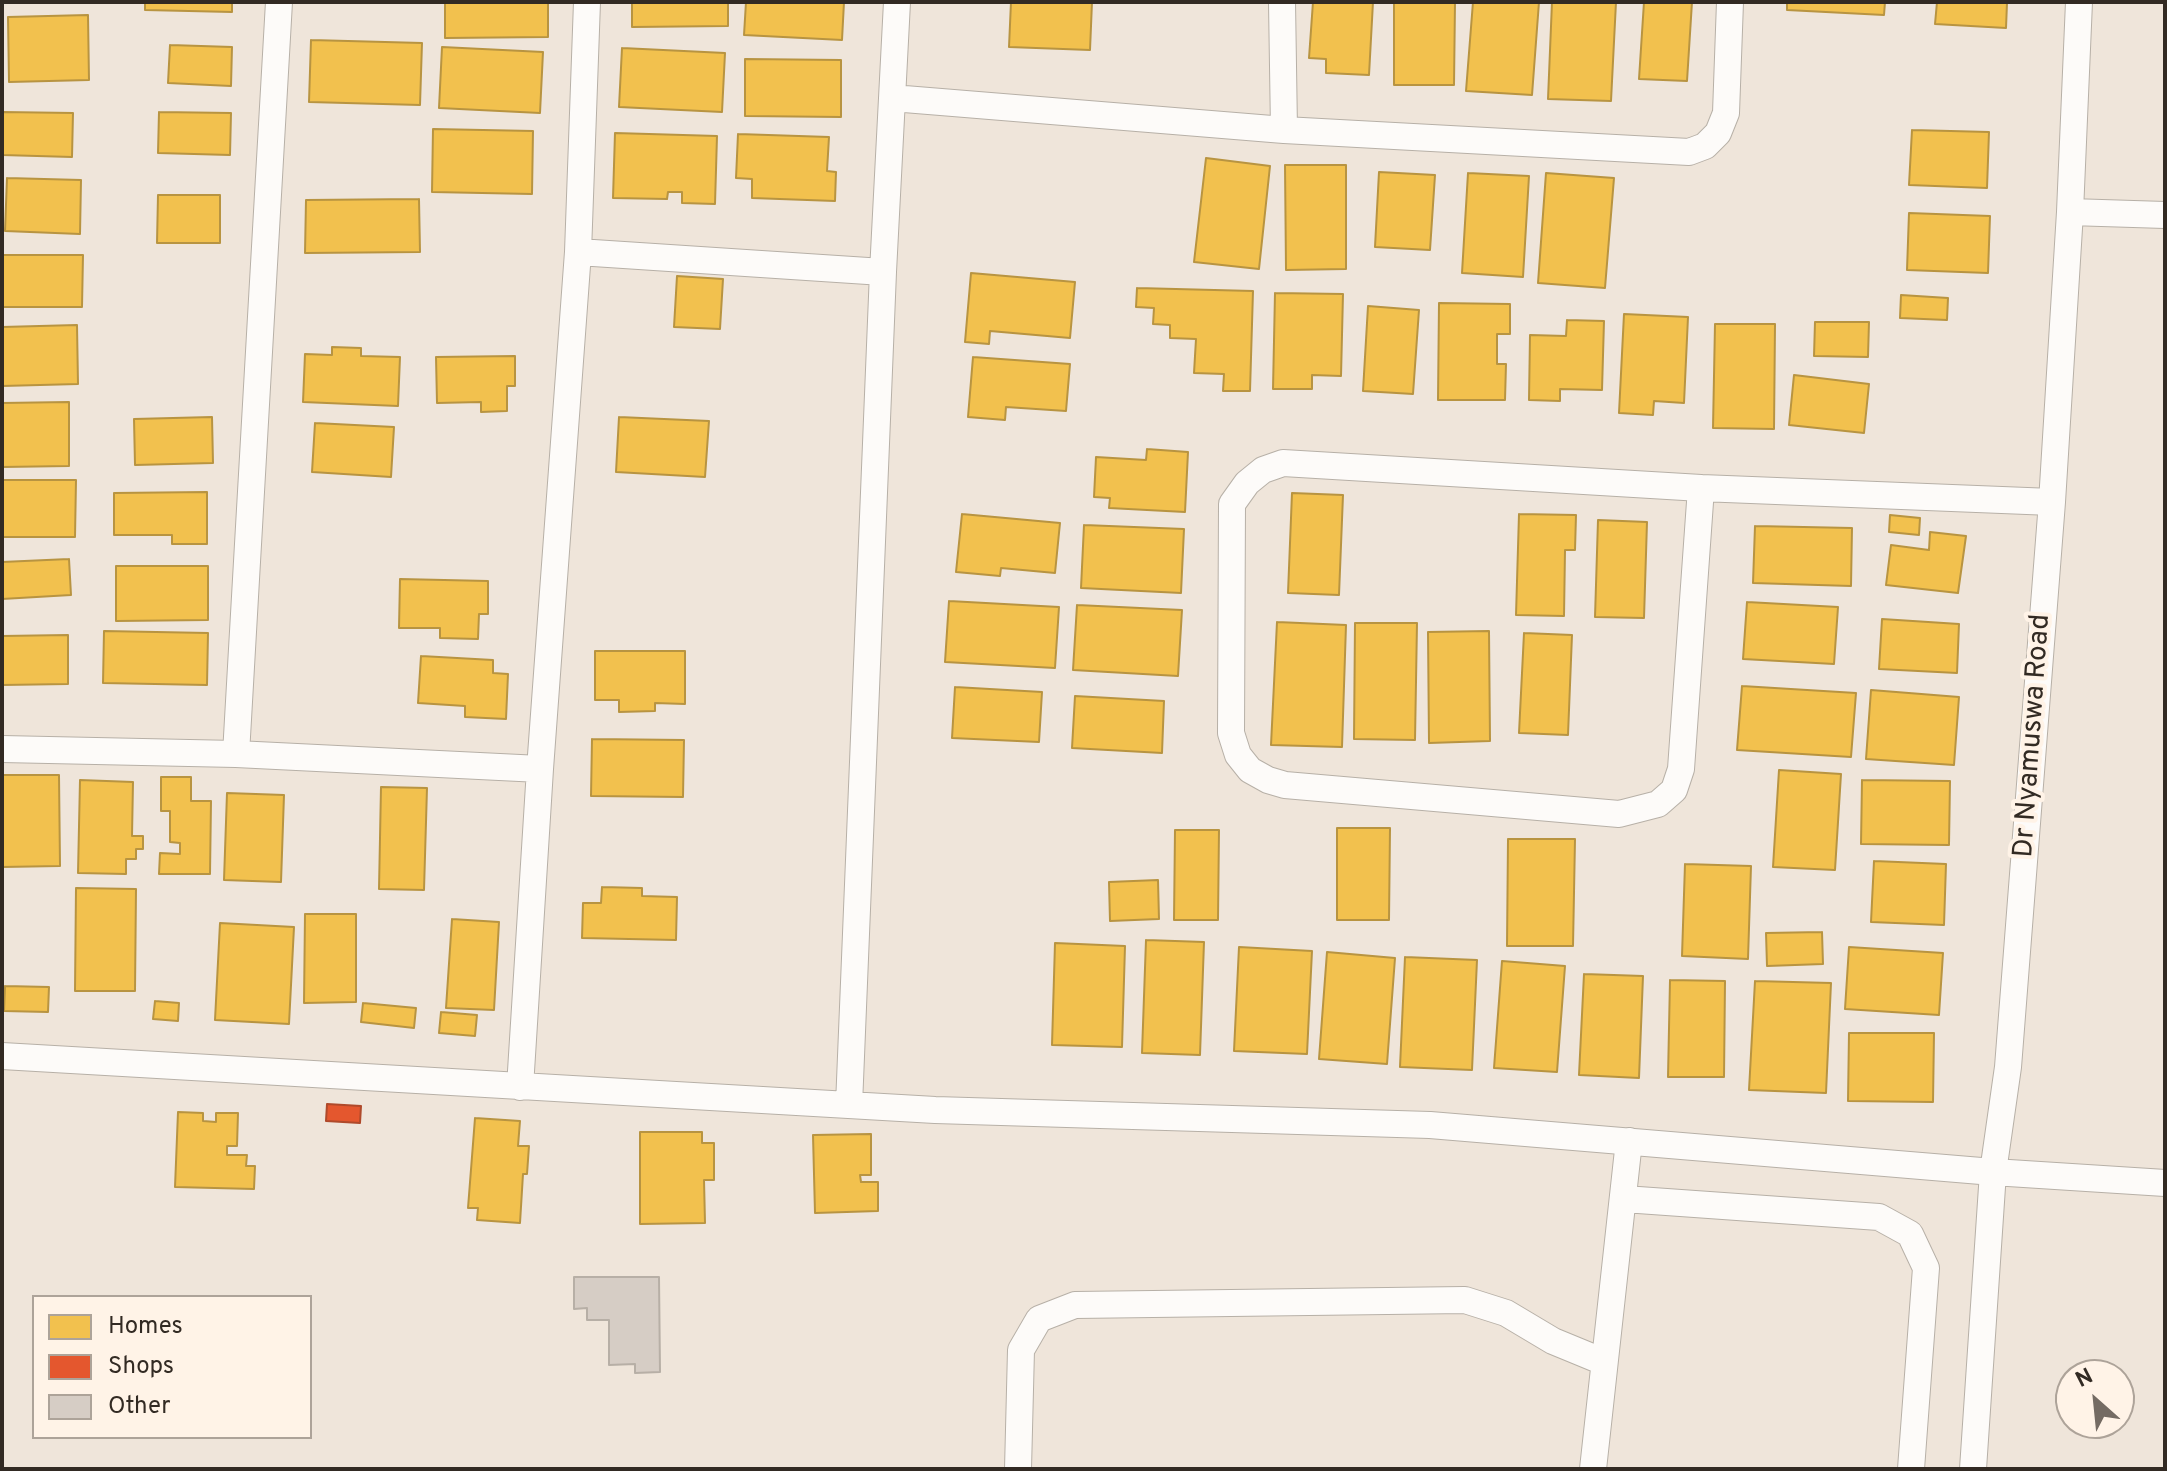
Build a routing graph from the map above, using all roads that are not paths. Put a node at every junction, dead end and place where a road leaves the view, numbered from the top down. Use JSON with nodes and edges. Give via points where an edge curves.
{"nodes":[{"id":1,"x":279,"y":2,"type":"edge"},
{"id":2,"x":587,"y":2,"type":"edge"},
{"id":3,"x":897,"y":2,"type":"edge"},
{"id":4,"x":1282,"y":2,"type":"edge"},
{"id":5,"x":1730,"y":2,"type":"edge"},
{"id":6,"x":2079,"y":2,"type":"edge"},
{"id":7,"x":892,"y":98,"type":"junction"},
{"id":8,"x":1284,"y":130,"type":"junction"},
{"id":9,"x":2070,"y":212,"type":"junction"},
{"id":10,"x":2165,"y":215,"type":"edge"},
{"id":11,"x":578,"y":252,"type":"junction"},
{"id":12,"x":883,"y":272,"type":"junction"},
{"id":13,"x":1701,"y":488,"type":"junction"},
{"id":14,"x":2052,"y":502,"type":"junction"},
{"id":15,"x":2,"y":749,"type":"edge"},
{"id":16,"x":236,"y":754,"type":"junction"},
{"id":17,"x":540,"y":769,"type":"junction"},
{"id":18,"x":2,"y":1056,"type":"edge"},
{"id":19,"x":520,"y":1087,"type":"junction"},
{"id":20,"x":849,"y":1105,"type":"junction"},
{"id":21,"x":1629,"y":1141,"type":"junction"},
{"id":22,"x":1993,"y":1172,"type":"junction"},
{"id":23,"x":2165,"y":1183,"type":"edge"},
{"id":24,"x":1624,"y":1199,"type":"junction"},
{"id":25,"x":1604,"y":1362,"type":"junction"},
{"id":26,"x":1018,"y":1469,"type":"edge"},
{"id":27,"x":1593,"y":1469,"type":"edge"},
{"id":28,"x":1911,"y":1469,"type":"edge"},
{"id":29,"x":1973,"y":1469,"type":"edge"}],
"edges":[{"from":1,"to":16,"type":"street"},
{"from":2,"to":11,"type":"street"},
{"from":3,"to":7,"type":"street"},
{"from":4,"to":8,"type":"street"},
{"from":5,"to":8,"type":"street","via":[[1726,113],[1718,133],[1689,152]]},
{"from":6,"to":9,"type":"street","name":"Dr Nyamuswa Road"},
{"from":7,"to":8,"type":"street"},
{"from":7,"to":12,"type":"street"},
{"from":9,"to":10,"type":"street"},
{"from":9,"to":14,"type":"street","name":"Dr Nyamuswa Road"},
{"from":11,"to":12,"type":"street"},
{"from":11,"to":17,"type":"street"},
{"from":12,"to":20,"type":"street"},
{"from":13,"to":13,"type":"street","via":[[1283,463],[1263,470],[1232,504],[1231,733],[1238,755],[1250,770],[1285,785],[1619,814],[1658,804],[1674,790],[1681,769]]},
{"from":13,"to":14,"type":"street"},
{"from":14,"to":22,"type":"street","name":"Dr Nyamuswa Road","via":[[2010,1052]]},
{"from":15,"to":16,"type":"street"},
{"from":16,"to":17,"type":"street"},
{"from":17,"to":19,"type":"street"},
{"from":18,"to":19,"type":"street"},
{"from":19,"to":20,"type":"street"},
{"from":20,"to":21,"type":"street","via":[[1430,1125]]},
{"from":21,"to":22,"type":"street"},
{"from":21,"to":24,"type":"street"},
{"from":22,"to":23,"type":"street"},
{"from":22,"to":29,"type":"street","name":"Dr Nyamuswa Road"},
{"from":24,"to":25,"type":"street"},
{"from":24,"to":28,"type":"street","via":[[1879,1217],[1910,1234],[1926,1268]]},
{"from":25,"to":26,"type":"street","via":[[1553,1341],[1506,1313],[1465,1300],[1075,1305],[1039,1319],[1021,1350]]},
{"from":25,"to":27,"type":"street"}]}
